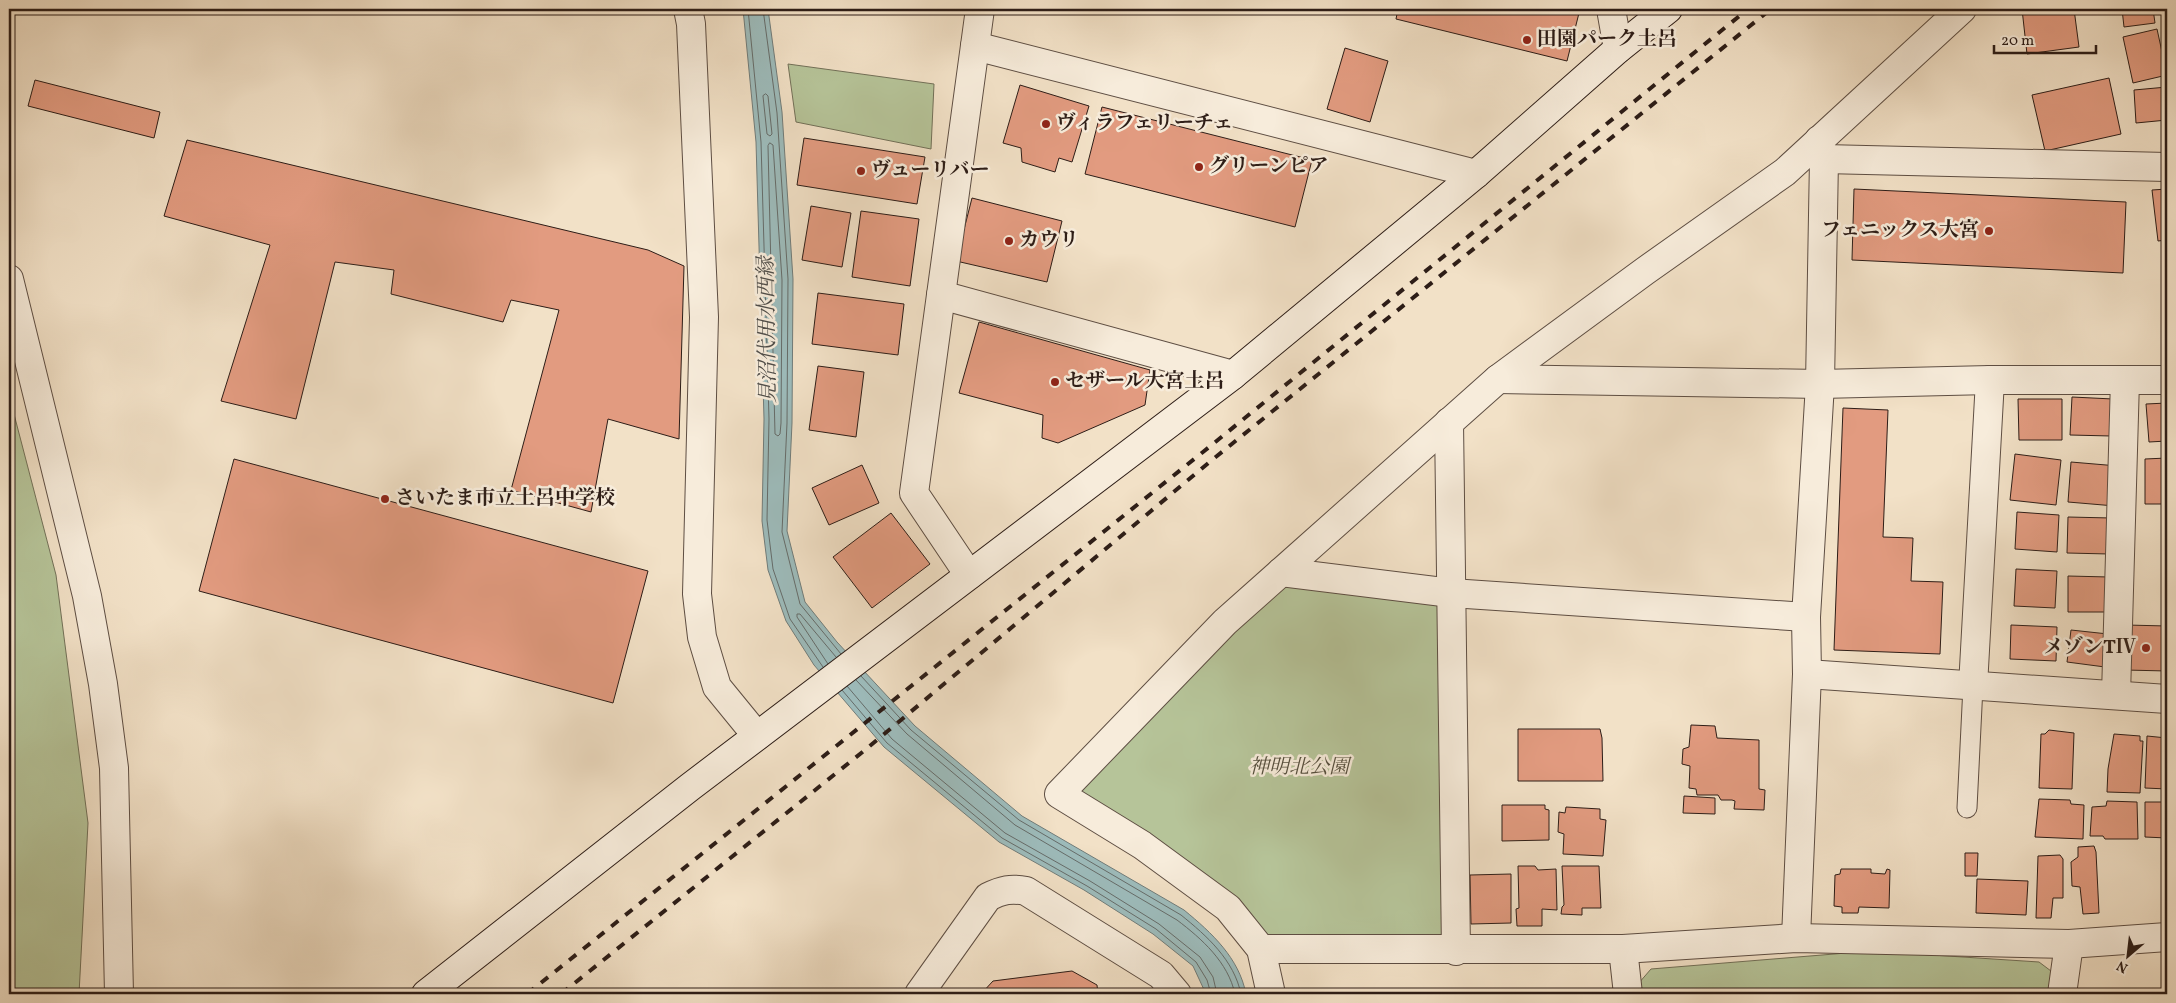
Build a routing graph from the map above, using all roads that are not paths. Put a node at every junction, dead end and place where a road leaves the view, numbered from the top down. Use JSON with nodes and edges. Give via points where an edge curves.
{"nodes":[{"id":1,"x":688,"y":9,"type":"edge"},
{"id":2,"x":980,"y":9,"type":"edge"},
{"id":3,"x":1611,"y":9,"type":"edge"},
{"id":4,"x":1668,"y":9,"type":"edge"},
{"id":5,"x":1962,"y":9,"type":"edge"},
{"id":6,"x":975,"y":46,"type":"junction"},
{"id":7,"x":1618,"y":49,"type":"junction"},
{"id":8,"x":1821,"y":149,"type":"junction"},
{"id":9,"x":2167,"y":167,"type":"edge"},
{"id":10,"x":1476,"y":174,"type":"junction"},
{"id":11,"x":9,"y":279,"type":"edge"},
{"id":12,"x":941,"y":295,"type":"junction"},
{"id":13,"x":1233,"y":375,"type":"junction"},
{"id":14,"x":1498,"y":379,"type":"junction"},
{"id":15,"x":1990,"y":380,"type":"junction"},
{"id":16,"x":2125,"y":380,"type":"junction"},
{"id":17,"x":2167,"y":380,"type":"edge"},
{"id":18,"x":1820,"y":384,"type":"junction"},
{"id":19,"x":1449,"y":422,"type":"junction"},
{"id":20,"x":1281,"y":572,"type":"junction"},
{"id":21,"x":969,"y":575,"type":"junction"},
{"id":22,"x":1451,"y":593,"type":"junction"},
{"id":23,"x":1806,"y":617,"type":"junction"},
{"id":24,"x":1807,"y":674,"type":"junction"},
{"id":25,"x":1973,"y":686,"type":"junction"},
{"id":26,"x":2116,"y":695,"type":"junction"},
{"id":27,"x":2167,"y":699,"type":"edge"},
{"id":28,"x":757,"y":736,"type":"junction"},
{"id":29,"x":1967,"y":808,"type":"dead end"},
{"id":30,"x":2167,"y":937,"type":"edge"},
{"id":31,"x":1796,"y":938,"type":"junction"},
{"id":32,"x":2069,"y":944,"type":"junction"},
{"id":33,"x":1623,"y":949,"type":"junction"},
{"id":34,"x":1261,"y":950,"type":"junction"},
{"id":35,"x":1456,"y":951,"type":"junction"},
{"id":36,"x":119,"y":994,"type":"edge"},
{"id":37,"x":426,"y":994,"type":"edge"},
{"id":38,"x":920,"y":994,"type":"edge"},
{"id":39,"x":1177,"y":994,"type":"edge"},
{"id":40,"x":1271,"y":994,"type":"edge"},
{"id":41,"x":1628,"y":994,"type":"edge"},
{"id":42,"x":2062,"y":994,"type":"edge"}],
"edges":[{"from":1,"to":28,"type":"street","via":[[704,318],[696,594],[702,637],[717,687]]},
{"from":2,"to":6,"type":"street"},
{"from":3,"to":7,"type":"street"},
{"from":4,"to":7,"type":"street"},
{"from":5,"to":8,"type":"street"},
{"from":6,"to":10,"type":"street"},
{"from":6,"to":12,"type":"street"},
{"from":7,"to":10,"type":"street"},
{"from":8,"to":9,"type":"street"},
{"from":8,"to":14,"type":"street"},
{"from":8,"to":18,"type":"street"},
{"from":10,"to":13,"type":"street"},
{"from":11,"to":36,"type":"street","via":[[87,596],[102,684],[114,768]]},
{"from":12,"to":13,"type":"street"},
{"from":12,"to":21,"type":"street","via":[[914,493]]},
{"from":13,"to":21,"type":"street"},
{"from":14,"to":18,"type":"street"},
{"from":14,"to":19,"type":"street"},
{"from":15,"to":16,"type":"street"},
{"from":15,"to":18,"type":"street"},
{"from":15,"to":25,"type":"street"},
{"from":16,"to":17,"type":"street"},
{"from":16,"to":26,"type":"street"},
{"from":18,"to":23,"type":"street"},
{"from":19,"to":20,"type":"street"},
{"from":19,"to":22,"type":"street"},
{"from":20,"to":22,"type":"street"},
{"from":20,"to":34,"type":"street","via":[[1225,622],[1060,794],[1142,845],[1228,908]]},
{"from":21,"to":28,"type":"street"},
{"from":22,"to":23,"type":"street"},
{"from":22,"to":35,"type":"street"},
{"from":23,"to":24,"type":"street"},
{"from":24,"to":25,"type":"street"},
{"from":24,"to":31,"type":"street"},
{"from":25,"to":26,"type":"street"},
{"from":25,"to":29,"type":"lane"},
{"from":26,"to":27,"type":"street"},
{"from":28,"to":37,"type":"street"},
{"from":30,"to":32,"type":"street"},
{"from":31,"to":32,"type":"street"},
{"from":31,"to":33,"type":"street"},
{"from":32,"to":42,"type":"street"},
{"from":33,"to":35,"type":"street"},
{"from":33,"to":41,"type":"street"},
{"from":34,"to":35,"type":"street"},
{"from":34,"to":40,"type":"street"},
{"from":38,"to":39,"type":"street","via":[[988,897],[1014,888],[1026,891],[1161,975]]}]}
